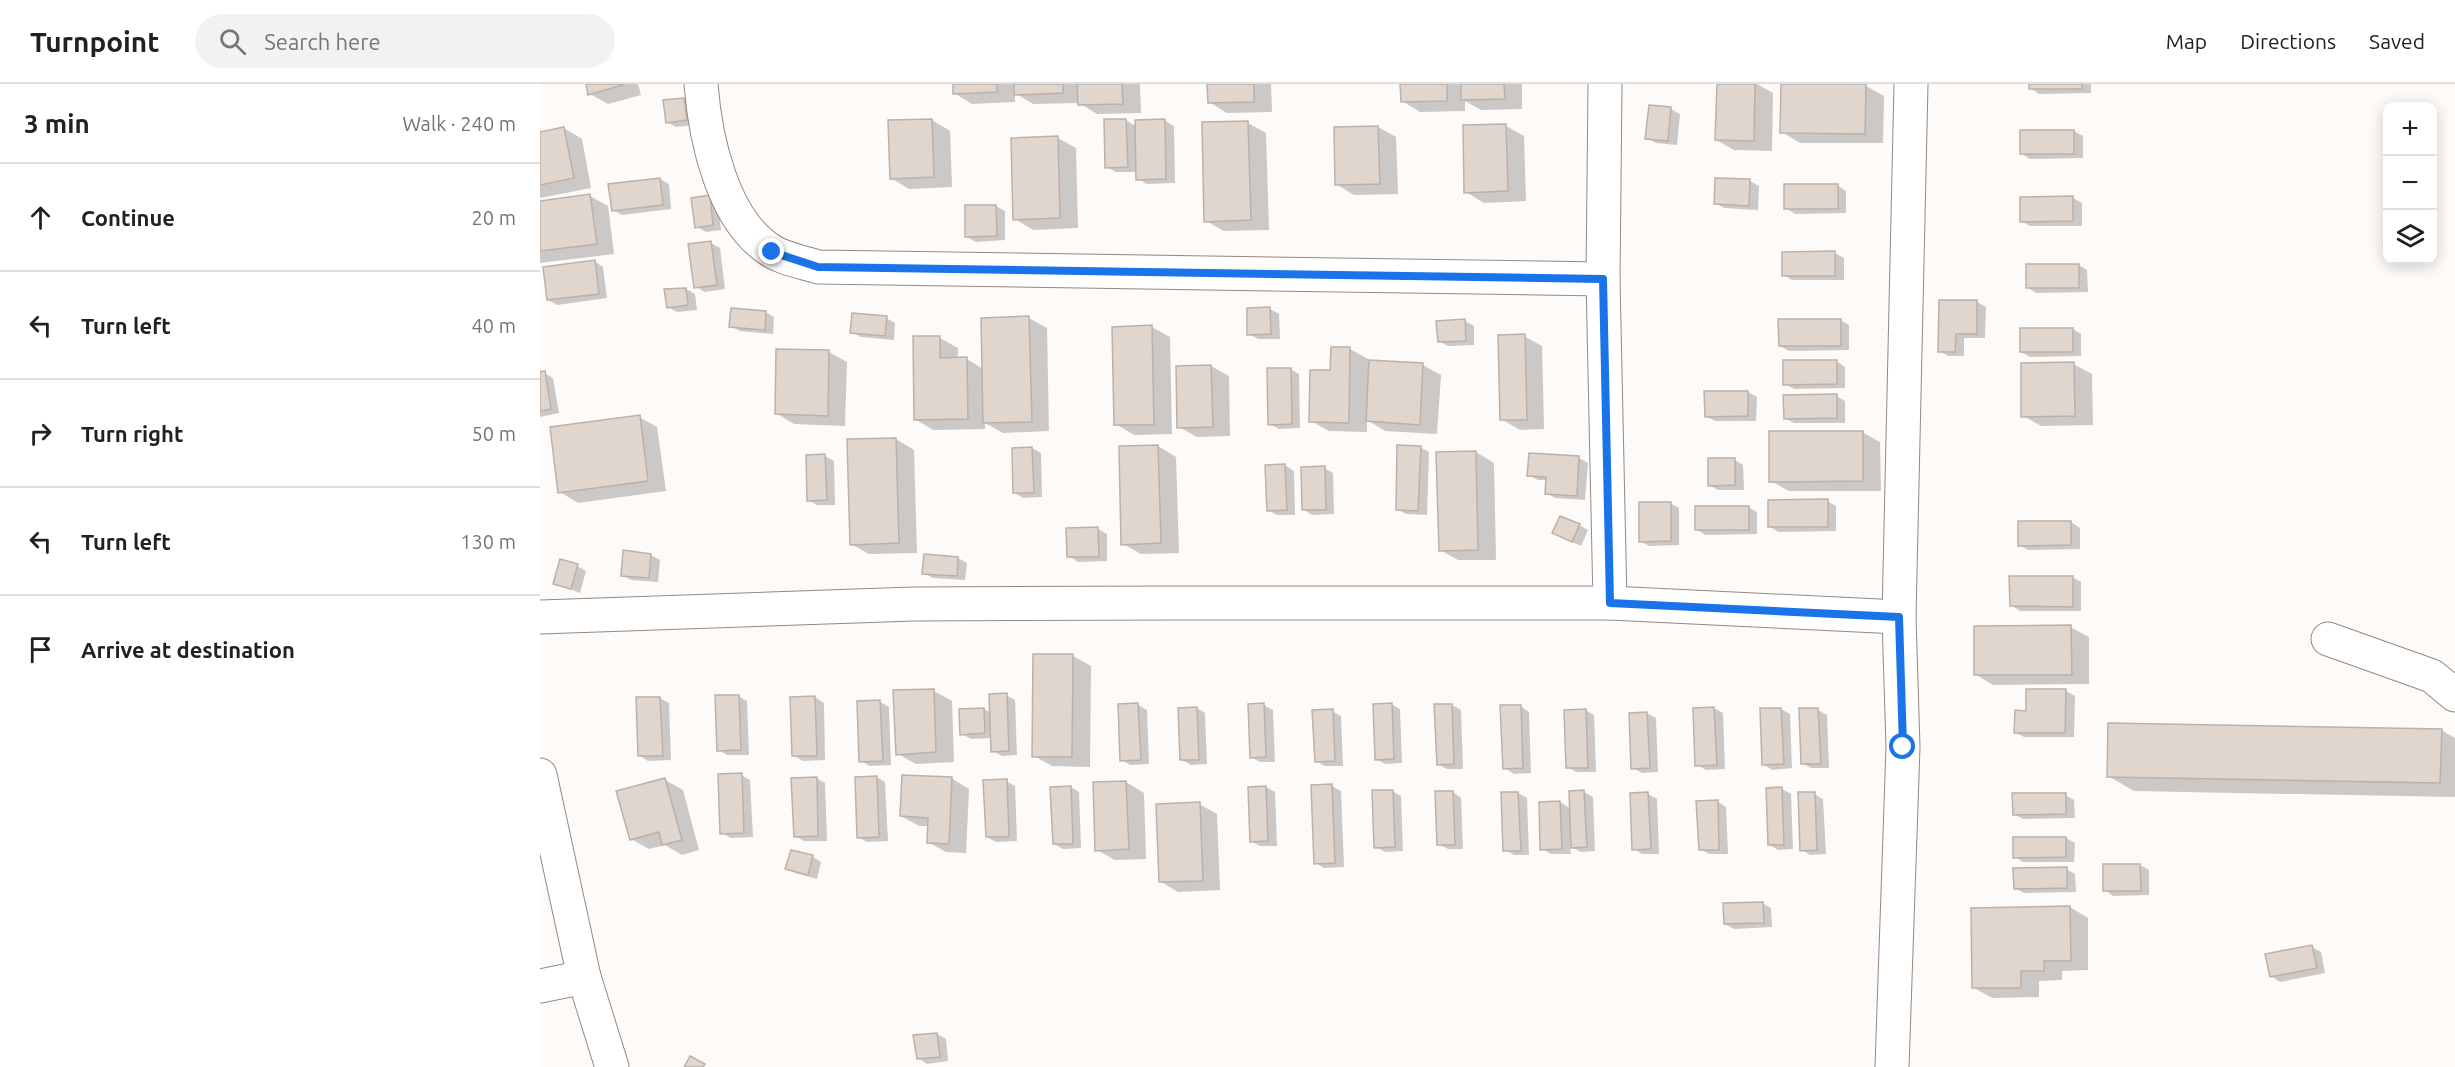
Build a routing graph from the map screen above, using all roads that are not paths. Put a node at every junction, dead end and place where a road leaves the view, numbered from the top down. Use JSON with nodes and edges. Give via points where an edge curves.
{"nodes":[{"id":1,"x":701,"y":84,"type":"edge"},
{"id":2,"x":1605,"y":84,"type":"edge"},
{"id":3,"x":1911,"y":84,"type":"edge"},
{"id":4,"x":1603,"y":279,"type":"junction"},
{"id":5,"x":1610,"y":603,"type":"junction"},
{"id":6,"x":540,"y":617,"type":"edge"},
{"id":7,"x":1899,"y":617,"type":"junction"},
{"id":8,"x":2328,"y":639,"type":"dead end"},
{"id":9,"x":2455,"y":696,"type":"edge"},
{"id":10,"x":540,"y":775,"type":"edge"},
{"id":11,"x":584,"y":977,"type":"junction"},
{"id":12,"x":540,"y":986,"type":"edge"},
{"id":13,"x":612,"y":1067,"type":"edge"},
{"id":14,"x":1892,"y":1067,"type":"edge"}],
"edges":[{"from":1,"to":4,"type":"street","via":[[714,163],[752,236],[772,252],[818,267]]},
{"from":2,"to":4,"type":"street"},
{"from":3,"to":7,"type":"street"},
{"from":4,"to":5,"type":"street"},
{"from":5,"to":6,"type":"street","via":[[913,604]]},
{"from":5,"to":7,"type":"street"},
{"from":7,"to":14,"type":"street","via":[[1903,747]]},
{"from":8,"to":9,"type":"street","via":[[2432,676]]},
{"from":10,"to":11,"type":"street"},
{"from":11,"to":12,"type":"street"},
{"from":11,"to":13,"type":"street"}]}
